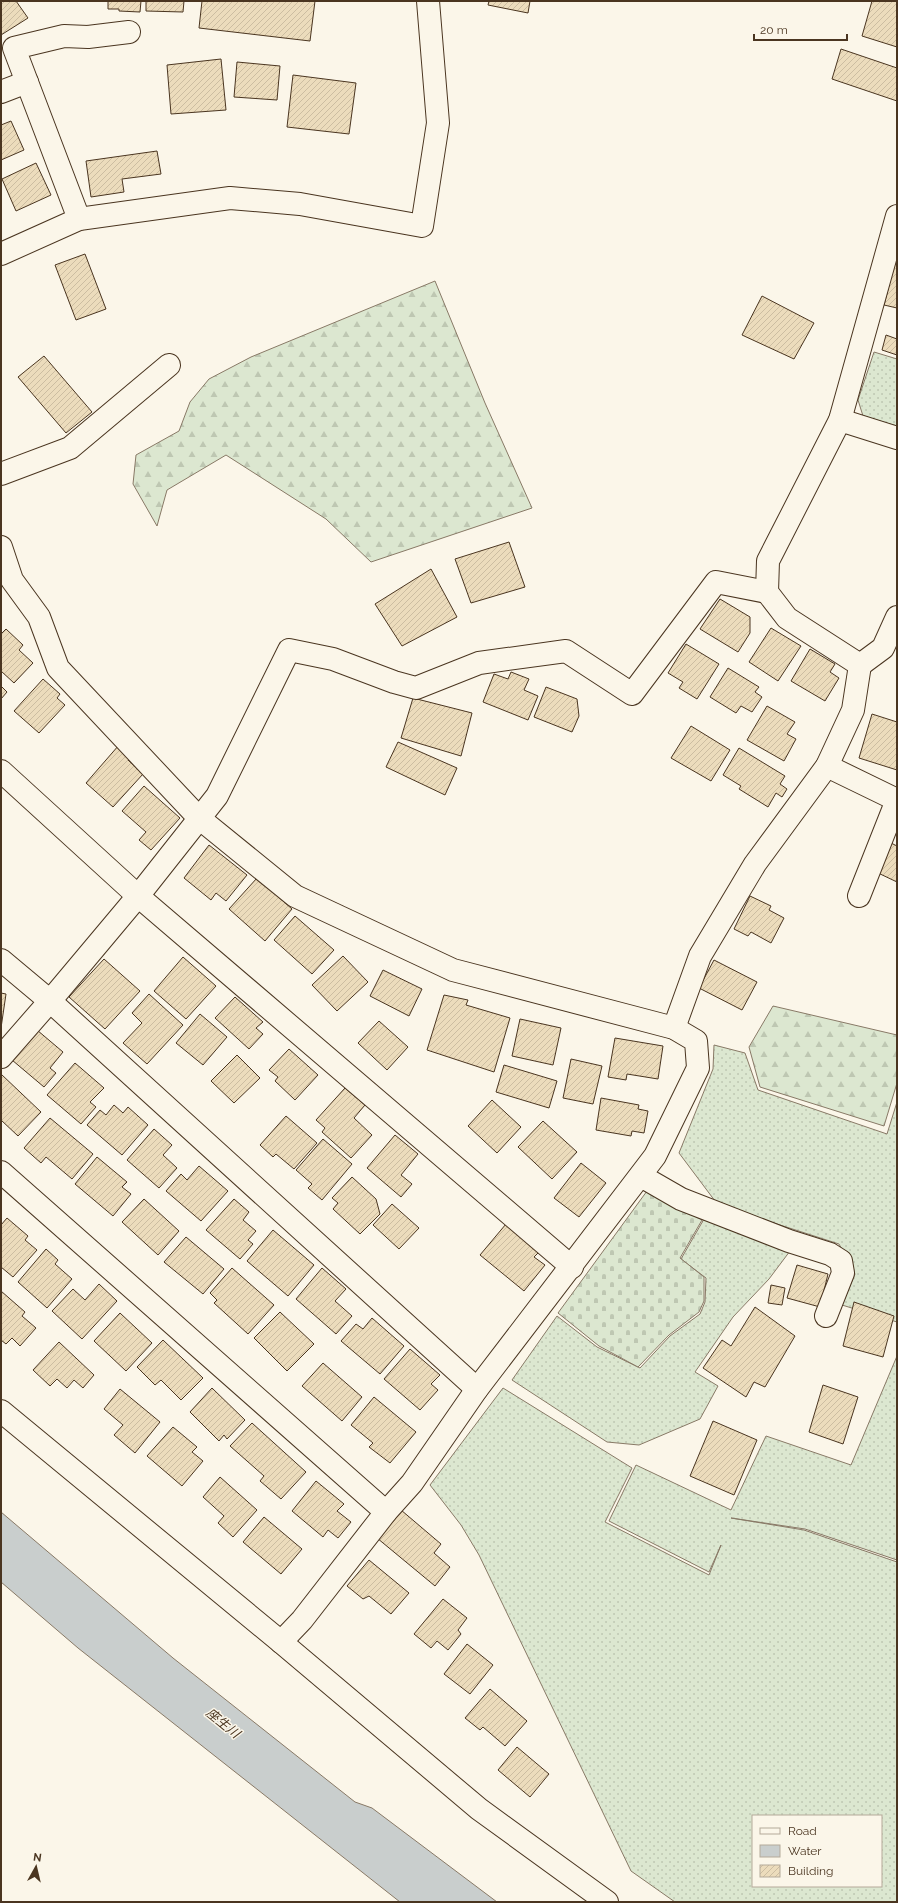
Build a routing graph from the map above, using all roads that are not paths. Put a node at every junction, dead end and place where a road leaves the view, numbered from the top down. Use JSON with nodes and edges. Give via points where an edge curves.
{"nodes":[{"id":1,"x":428,"y":1,"type":"edge"},
{"id":2,"x":129,"y":32,"type":"dead end"},
{"id":3,"x":27,"y":82,"type":"junction"},
{"id":4,"x":1,"y":92,"type":"edge"},
{"id":5,"x":897,"y":216,"type":"edge"},
{"id":6,"x":79,"y":219,"type":"junction"},
{"id":7,"x":1,"y":254,"type":"edge"},
{"id":8,"x":169,"y":365,"type":"dead end"},
{"id":9,"x":840,"y":420,"type":"junction"},
{"id":10,"x":897,"y":438,"type":"edge"},
{"id":11,"x":1,"y":474,"type":"edge"},
{"id":12,"x":1,"y":547,"type":"edge"},
{"id":13,"x":767,"y":592,"type":"junction"},
{"id":14,"x":897,"y":617,"type":"edge"},
{"id":15,"x":860,"y":665,"type":"junction"},
{"id":16,"x":827,"y":766,"type":"junction"},
{"id":17,"x":1,"y":771,"type":"edge"},
{"id":18,"x":897,"y":800,"type":"edge"},
{"id":19,"x":199,"y":818,"type":"junction"},
{"id":20,"x":138,"y":896,"type":"junction"},
{"id":21,"x":858,"y":896,"type":"dead end"},
{"id":22,"x":1,"y":960,"type":"edge"},
{"id":23,"x":50,"y":1001,"type":"junction"},
{"id":24,"x":674,"y":1028,"type":"junction"},
{"id":25,"x":1,"y":1056,"type":"edge"},
{"id":26,"x":1,"y":1172,"type":"edge"},
{"id":27,"x":641,"y":1176,"type":"junction"},
{"id":28,"x":572,"y":1267,"type":"junction"},
{"id":29,"x":826,"y":1316,"type":"dead end"},
{"id":30,"x":477,"y":1389,"type":"junction"},
{"id":31,"x":1,"y":1411,"type":"edge"},
{"id":32,"x":386,"y":1512,"type":"junction"},
{"id":33,"x":281,"y":1642,"type":"junction"},
{"id":34,"x":608,"y":1902,"type":"edge"}],
"edges":[{"from":1,"to":6,"type":"street","via":[[438,123],[422,226],[300,204],[230,198]]},
{"from":2,"to":3,"type":"street","via":[[88,37],[64,36],[14,48]]},
{"from":3,"to":4,"type":"street"},
{"from":3,"to":6,"type":"street"},
{"from":5,"to":9,"type":"street"},
{"from":6,"to":7,"type":"street"},
{"from":8,"to":11,"type":"street","via":[[70,448]]},
{"from":9,"to":10,"type":"street"},
{"from":9,"to":13,"type":"street","via":[[768,561]]},
{"from":12,"to":19,"type":"street","via":[[12,580],[39,617],[58,668]]},
{"from":13,"to":15,"type":"street","via":[[787,618]]},
{"from":13,"to":19,"type":"street","via":[[716,582],[632,694],[566,651],[479,663],[416,688],[333,659],[289,650],[217,796]]},
{"from":14,"to":15,"type":"street","via":[[883,648]]},
{"from":15,"to":16,"type":"street","via":[[853,710]]},
{"from":16,"to":18,"type":"street"},
{"from":16,"to":24,"type":"street","via":[[755,864],[700,956]]},
{"from":17,"to":20,"type":"street"},
{"from":18,"to":21,"type":"street"},
{"from":19,"to":20,"type":"street"},
{"from":19,"to":24,"type":"street","via":[[296,896],[453,970]]},
{"from":20,"to":23,"type":"street"},
{"from":20,"to":28,"type":"street"},
{"from":22,"to":23,"type":"street"},
{"from":23,"to":25,"type":"street"},
{"from":23,"to":30,"type":"street"},
{"from":24,"to":27,"type":"street","via":[[696,1041],[698,1068],[655,1156]]},
{"from":26,"to":32,"type":"street"},
{"from":27,"to":28,"type":"street"},
{"from":27,"to":29,"type":"street","via":[[681,1199],[789,1241],[830,1254],[841,1261],[843,1273]]},
{"from":28,"to":30,"type":"street"},
{"from":30,"to":32,"type":"street","via":[[412,1483]]},
{"from":31,"to":33,"type":"street"},
{"from":32,"to":33,"type":"street","via":[[302,1620]]},
{"from":33,"to":34,"type":"street","via":[[478,1809]]}]}
